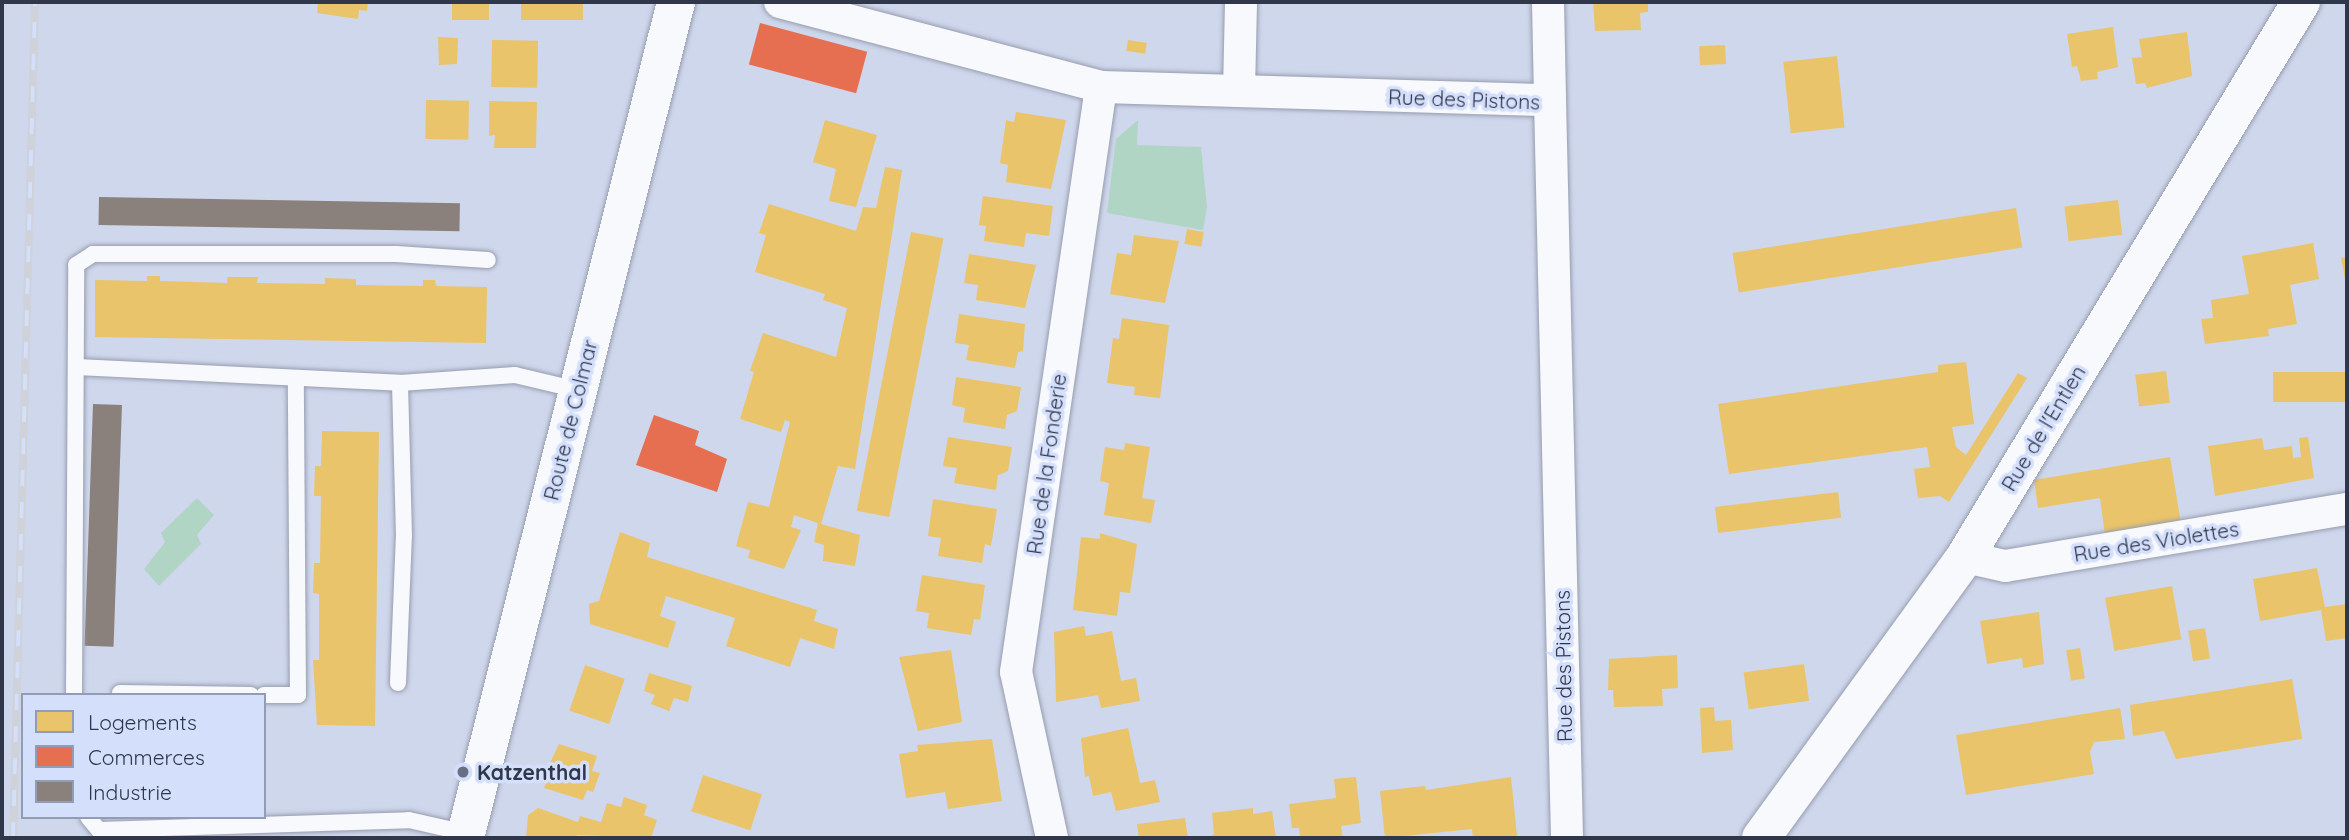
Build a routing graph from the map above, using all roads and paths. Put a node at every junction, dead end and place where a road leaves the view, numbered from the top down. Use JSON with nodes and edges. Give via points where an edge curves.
{"nodes":[{"id":1,"x":676,"y":2,"type":"edge"},
{"id":2,"x":780,"y":2,"type":"edge"},
{"id":3,"x":1241,"y":2,"type":"edge"},
{"id":4,"x":1548,"y":2,"type":"edge"},
{"id":5,"x":2301,"y":2,"type":"edge"},
{"id":6,"x":1101,"y":87,"type":"junction"},
{"id":7,"x":1240,"y":91,"type":"junction"},
{"id":8,"x":1550,"y":100,"type":"junction"},
{"id":9,"x":488,"y":260,"type":"dead end"},
{"id":10,"x":77,"y":367,"type":"junction"},
{"id":11,"x":296,"y":379,"type":"junction"},
{"id":12,"x":400,"y":383,"type":"junction"},
{"id":13,"x":578,"y":390,"type":"junction"},
{"id":14,"x":2347,"y":509,"type":"edge"},
{"id":15,"x":1965,"y":557,"type":"junction"},
{"id":16,"x":398,"y":683,"type":"dead end"},
{"id":17,"x":120,"y":692,"type":"dead end"},
{"id":18,"x":74,"y":693,"type":"edge"},
{"id":19,"x":164,"y":693,"type":"edge"},
{"id":20,"x":266,"y":695,"type":"edge"},
{"id":21,"x":90,"y":819,"type":"edge"},
{"id":22,"x":465,"y":836,"type":"edge"},
{"id":23,"x":1052,"y":838,"type":"edge"},
{"id":24,"x":1567,"y":838,"type":"edge"},
{"id":25,"x":1760,"y":838,"type":"edge"}],
"edges":[{"from":1,"to":13,"type":"street","name":"Route de Colmar"},
{"from":2,"to":6,"type":"street","name":"Rue des Pistons"},
{"from":3,"to":7,"type":"street"},
{"from":4,"to":8,"type":"street"},
{"from":5,"to":15,"type":"street","name":"Rue de l'Entlen"},
{"from":6,"to":7,"type":"street","name":"Rue des Pistons"},
{"from":6,"to":23,"type":"street","name":"Rue de la Fonderie","via":[[1016,672]]},
{"from":7,"to":8,"type":"street","name":"Rue des Pistons"},
{"from":8,"to":24,"type":"street","name":"Rue des Pistons"},
{"from":9,"to":10,"type":"lane","via":[[396,254],[93,254],[76,265]]},
{"from":10,"to":11,"type":"lane"},
{"from":10,"to":18,"type":"lane"},
{"from":11,"to":12,"type":"lane"},
{"from":11,"to":20,"type":"lane","via":[[298,695]]},
{"from":12,"to":13,"type":"lane","via":[[515,375]]},
{"from":12,"to":16,"type":"lane","via":[[404,536]]},
{"from":13,"to":22,"type":"street","name":"Route de Colmar"},
{"from":14,"to":15,"type":"street","name":"Rue des Violettes","via":[[2005,566]]},
{"from":15,"to":25,"type":"street","name":"Rue de l'Entlen"},
{"from":17,"to":19,"type":"lane"},
{"from":21,"to":22,"type":"lane","via":[[99,830],[409,820]]}]}
